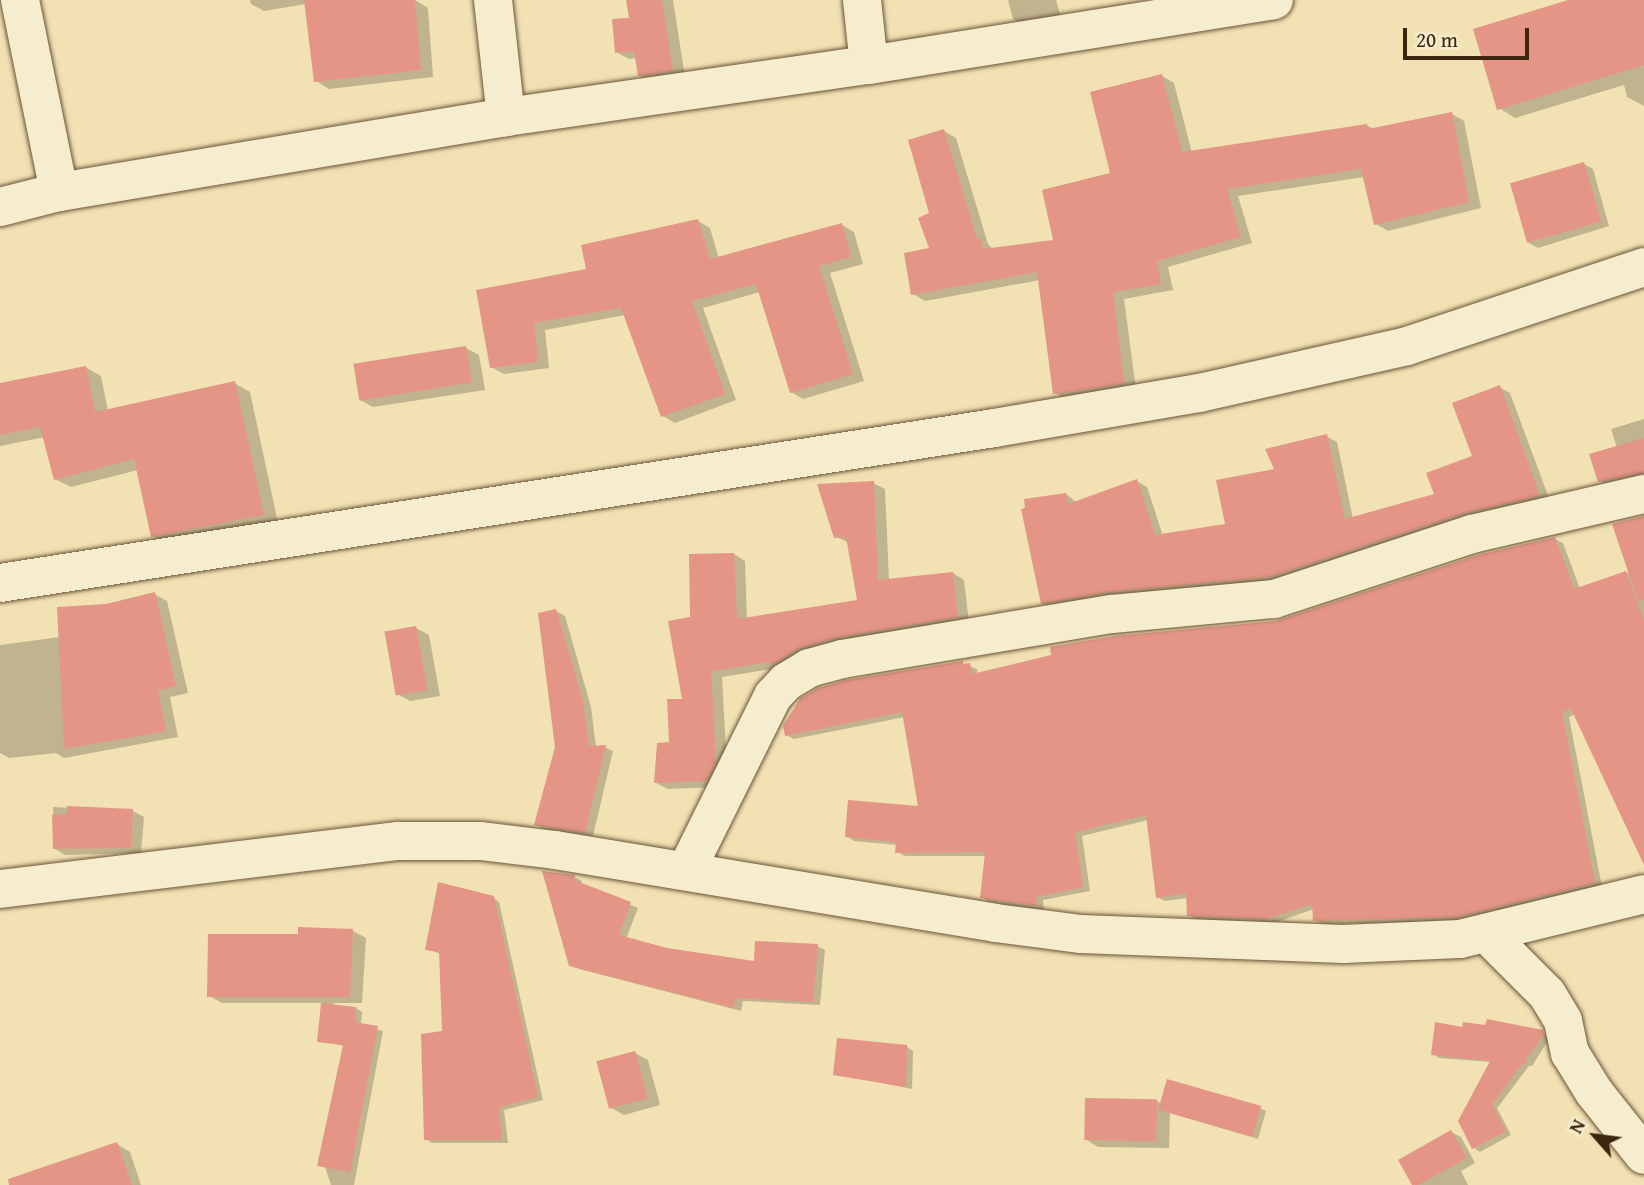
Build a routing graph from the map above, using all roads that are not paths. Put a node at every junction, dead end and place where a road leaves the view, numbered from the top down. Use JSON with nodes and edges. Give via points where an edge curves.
{"nodes":[{"id":1,"x":20,"y":0,"type":"edge"},
{"id":2,"x":493,"y":0,"type":"edge"},
{"id":3,"x":862,"y":0,"type":"edge"},
{"id":4,"x":1257,"y":2,"type":"edge"},
{"id":5,"x":869,"y":65,"type":"junction"},
{"id":6,"x":506,"y":117,"type":"junction"},
{"id":7,"x":59,"y":192,"type":"junction"},
{"id":8,"x":0,"y":207,"type":"edge"},
{"id":9,"x":1644,"y":267,"type":"edge"},
{"id":10,"x":1644,"y":494,"type":"edge"},
{"id":11,"x":0,"y":583,"type":"edge"},
{"id":12,"x":687,"y":872,"type":"junction"},
{"id":13,"x":0,"y":889,"type":"edge"},
{"id":14,"x":1644,"y":894,"type":"edge"},
{"id":15,"x":1486,"y":933,"type":"junction"},
{"id":16,"x":1644,"y":1155,"type":"edge"}],
"edges":[{"from":1,"to":7,"type":"street"},
{"from":2,"to":6,"type":"street"},
{"from":3,"to":5,"type":"street"},
{"from":4,"to":5,"type":"street"},
{"from":5,"to":6,"type":"street"},
{"from":6,"to":7,"type":"street"},
{"from":7,"to":8,"type":"street"},
{"from":9,"to":11,"type":"street","via":[[1407,346],[1199,393]]},
{"from":10,"to":12,"type":"street","via":[[1472,534],[1274,599],[1112,614],[809,668],[773,696]]},
{"from":12,"to":13,"type":"street","via":[[480,841],[398,841]]},
{"from":12,"to":15,"type":"street","via":[[1082,934],[1343,944],[1460,939]]},
{"from":14,"to":15,"type":"street"},
{"from":15,"to":16,"type":"street","via":[[1547,993],[1563,1021],[1570,1053]]}]}
